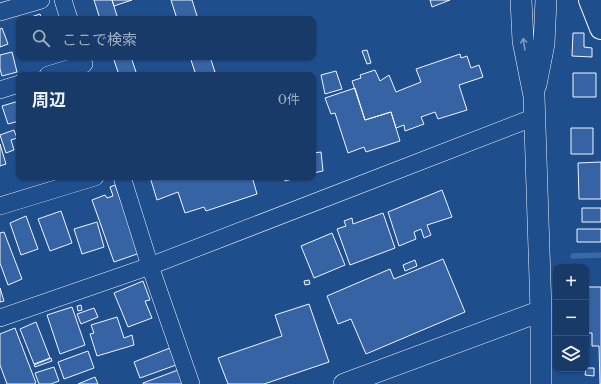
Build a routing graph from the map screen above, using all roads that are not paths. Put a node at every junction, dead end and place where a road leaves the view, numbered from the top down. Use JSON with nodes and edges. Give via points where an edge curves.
{"nodes":[{"id":1,"x":41,"y":0,"type":"edge"},
{"id":2,"x":62,"y":0,"type":"edge"},
{"id":3,"x":521,"y":0,"type":"edge"},
{"id":4,"x":546,"y":0,"type":"edge"},
{"id":5,"x":590,"y":0,"type":"edge"},
{"id":6,"x":0,"y":12,"type":"edge"},
{"id":7,"x":68,"y":16,"type":"edge"},
{"id":8,"x":601,"y":28,"type":"edge"},
{"id":9,"x":85,"y":65,"type":"edge"},
{"id":10,"x":59,"y":72,"type":"edge"},
{"id":11,"x":16,"y":85,"type":"edge"},
{"id":12,"x":0,"y":90,"type":"edge"},
{"id":13,"x":534,"y":96,"type":"junction"},
{"id":14,"x":535,"y":117,"type":"junction"},
{"id":15,"x":85,"y":180,"type":"edge"},
{"id":16,"x":123,"y":180,"type":"edge"},
{"id":17,"x":0,"y":206,"type":"edge"},
{"id":18,"x":150,"y":266,"type":"junction"},
{"id":19,"x":541,"y":311,"type":"junction"},
{"id":20,"x":0,"y":318,"type":"edge"},
{"id":21,"x":191,"y":384,"type":"edge"},
{"id":22,"x":344,"y":384,"type":"edge"},
{"id":23,"x":542,"y":384,"type":"edge"}],
"edges":[{"from":1,"to":6,"type":"street"},
{"from":2,"to":7,"type":"street"},
{"from":13,"to":3,"type":"street","one_way":true,"via":[[523,41]]},
{"from":4,"to":13,"type":"street","via":[[544,44]]},
{"from":5,"to":8,"type":"highway"},
{"from":9,"to":10,"type":"street"},
{"from":11,"to":12,"type":"street"},
{"from":13,"to":14,"type":"street"},
{"from":14,"to":18,"type":"street"},
{"from":14,"to":19,"type":"street"},
{"from":15,"to":17,"type":"street"},
{"from":16,"to":18,"type":"street"},
{"from":18,"to":20,"type":"street"},
{"from":18,"to":21,"type":"street"},
{"from":19,"to":22,"type":"street"},
{"from":19,"to":23,"type":"street"}]}
